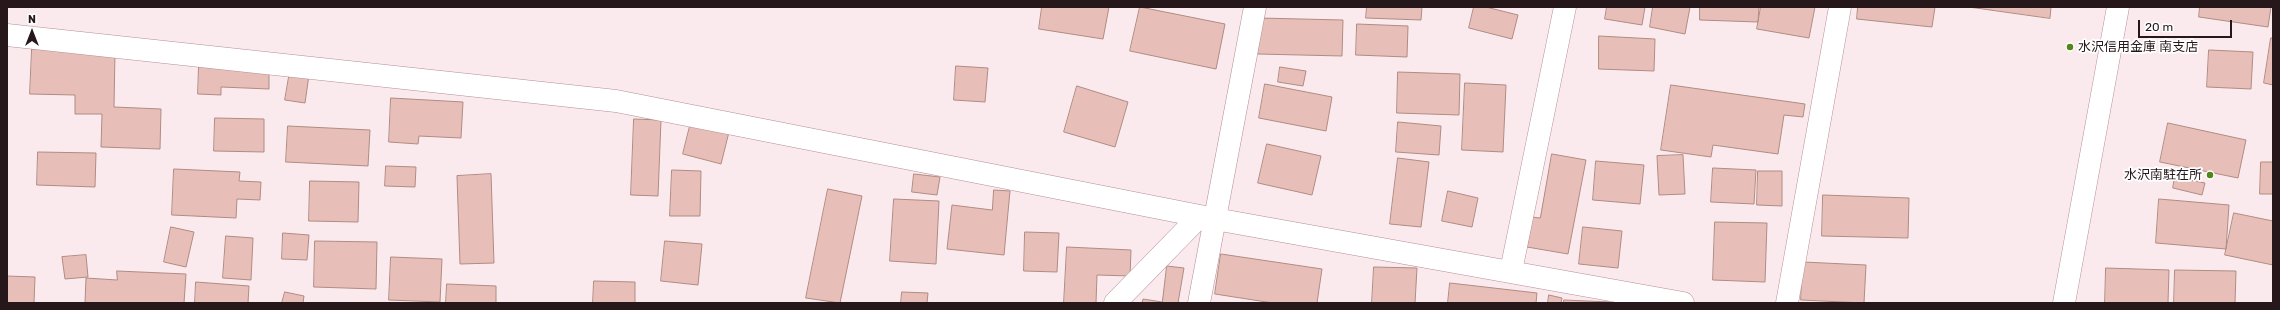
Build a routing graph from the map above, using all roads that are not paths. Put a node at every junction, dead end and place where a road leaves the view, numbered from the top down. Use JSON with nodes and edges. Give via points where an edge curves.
{"nodes":[{"id":1,"x":1255,"y":7,"type":"edge"},
{"id":2,"x":1565,"y":7,"type":"edge"},
{"id":3,"x":1840,"y":7,"type":"edge"},
{"id":4,"x":2118,"y":7,"type":"edge"},
{"id":5,"x":7,"y":35,"type":"edge"},
{"id":6,"x":1208,"y":217,"type":"junction"},
{"id":7,"x":1511,"y":270,"type":"junction"},
{"id":8,"x":1115,"y":303,"type":"edge"},
{"id":9,"x":1199,"y":303,"type":"edge"},
{"id":10,"x":1683,"y":303,"type":"edge"},
{"id":11,"x":1787,"y":303,"type":"edge"},
{"id":12,"x":2064,"y":303,"type":"edge"}],
"edges":[{"from":1,"to":6,"type":"street"},
{"from":2,"to":7,"type":"street"},
{"from":3,"to":11,"type":"street"},
{"from":4,"to":12,"type":"street"},
{"from":5,"to":6,"type":"street","via":[[616,101]]},
{"from":6,"to":7,"type":"street"},
{"from":6,"to":8,"type":"street"},
{"from":6,"to":9,"type":"street"},
{"from":7,"to":10,"type":"street"}]}
